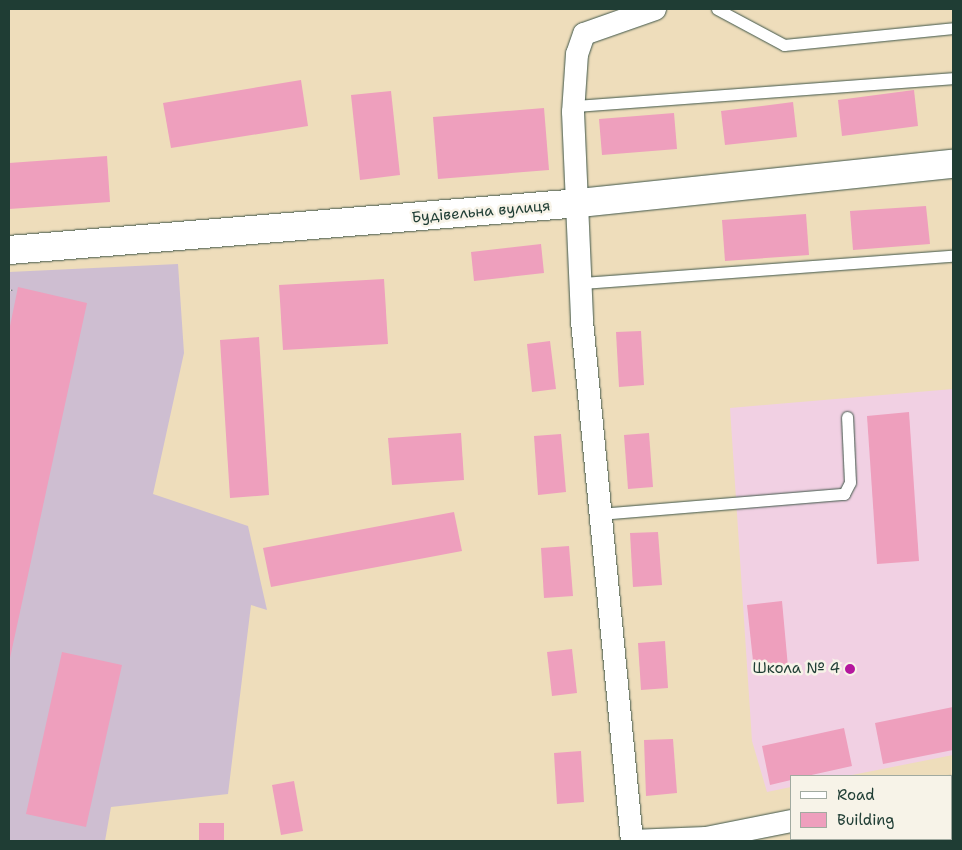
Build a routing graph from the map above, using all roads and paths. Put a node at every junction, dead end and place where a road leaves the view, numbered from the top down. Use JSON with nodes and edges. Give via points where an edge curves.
{"nodes":[{"id":1,"x":655,"y":9,"type":"edge"},
{"id":2,"x":717,"y":9,"type":"edge"},
{"id":3,"x":953,"y":28,"type":"edge"},
{"id":4,"x":953,"y":78,"type":"edge"},
{"id":5,"x":574,"y":106,"type":"junction"},
{"id":6,"x":953,"y":164,"type":"edge"},
{"id":7,"x":579,"y":203,"type":"junction"},
{"id":8,"x":9,"y":250,"type":"edge"},
{"id":9,"x":953,"y":256,"type":"edge"},
{"id":10,"x":581,"y":283,"type":"junction"},
{"id":11,"x":847,"y":417,"type":"dead end"},
{"id":12,"x":598,"y":514,"type":"junction"},
{"id":13,"x":790,"y":821,"type":"edge"},
{"id":14,"x":631,"y":841,"type":"edge"}],
"edges":[{"from":1,"to":5,"type":"street","via":[[584,34],[577,54]]},
{"from":2,"to":3,"type":"lane","via":[[784,45]]},
{"from":4,"to":5,"type":"lane"},
{"from":5,"to":7,"type":"street"},
{"from":6,"to":7,"type":"street","name":"Будівельна вулиця"},
{"from":7,"to":8,"type":"street","name":"Будівельна вулиця"},
{"from":7,"to":10,"type":"street"},
{"from":9,"to":10,"type":"lane"},
{"from":10,"to":12,"type":"street"},
{"from":11,"to":12,"type":"lane","via":[[850,482],[844,494]]},
{"from":12,"to":14,"type":"street"},
{"from":13,"to":14,"type":"street","via":[[706,838]]}]}
